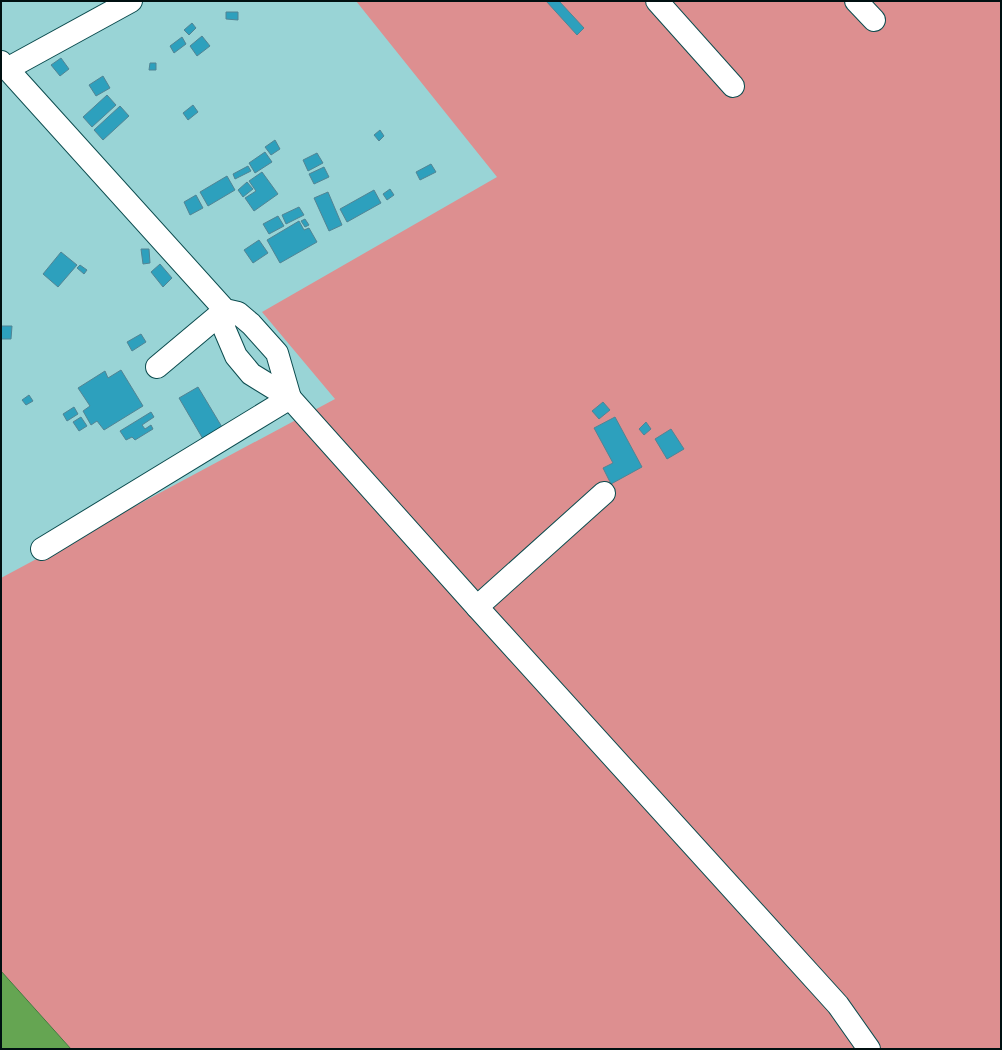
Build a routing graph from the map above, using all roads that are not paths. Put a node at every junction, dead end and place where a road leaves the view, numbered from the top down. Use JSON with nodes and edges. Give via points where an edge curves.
{"nodes":[{"id":1,"x":131,"y":1,"type":"edge"},
{"id":2,"x":657,"y":1,"type":"edge"},
{"id":3,"x":856,"y":1,"type":"edge"},
{"id":4,"x":874,"y":20,"type":"dead end"},
{"id":5,"x":4,"y":65,"type":"edge"},
{"id":6,"x":733,"y":86,"type":"dead end"},
{"id":7,"x":225,"y":310,"type":"junction"},
{"id":8,"x":157,"y":367,"type":"dead end"},
{"id":9,"x":290,"y":398,"type":"junction"},
{"id":10,"x":604,"y":493,"type":"dead end"},
{"id":11,"x":42,"y":549,"type":"dead end"},
{"id":12,"x":476,"y":607,"type":"junction"},
{"id":13,"x":869,"y":1049,"type":"edge"}],
"edges":[{"from":1,"to":5,"type":"street"},
{"from":2,"to":6,"type":"street"},
{"from":3,"to":4,"type":"street"},
{"from":5,"to":7,"type":"street"},
{"from":7,"to":8,"type":"street"},
{"from":7,"to":9,"type":"street","via":[[238,313],[277,353]]},
{"from":7,"to":9,"type":"street","via":[[224,328],[236,356],[251,374]]},
{"from":9,"to":11,"type":"street"},
{"from":9,"to":12,"type":"street"},
{"from":10,"to":12,"type":"street"},
{"from":12,"to":13,"type":"street","via":[[838,1006]]}]}
